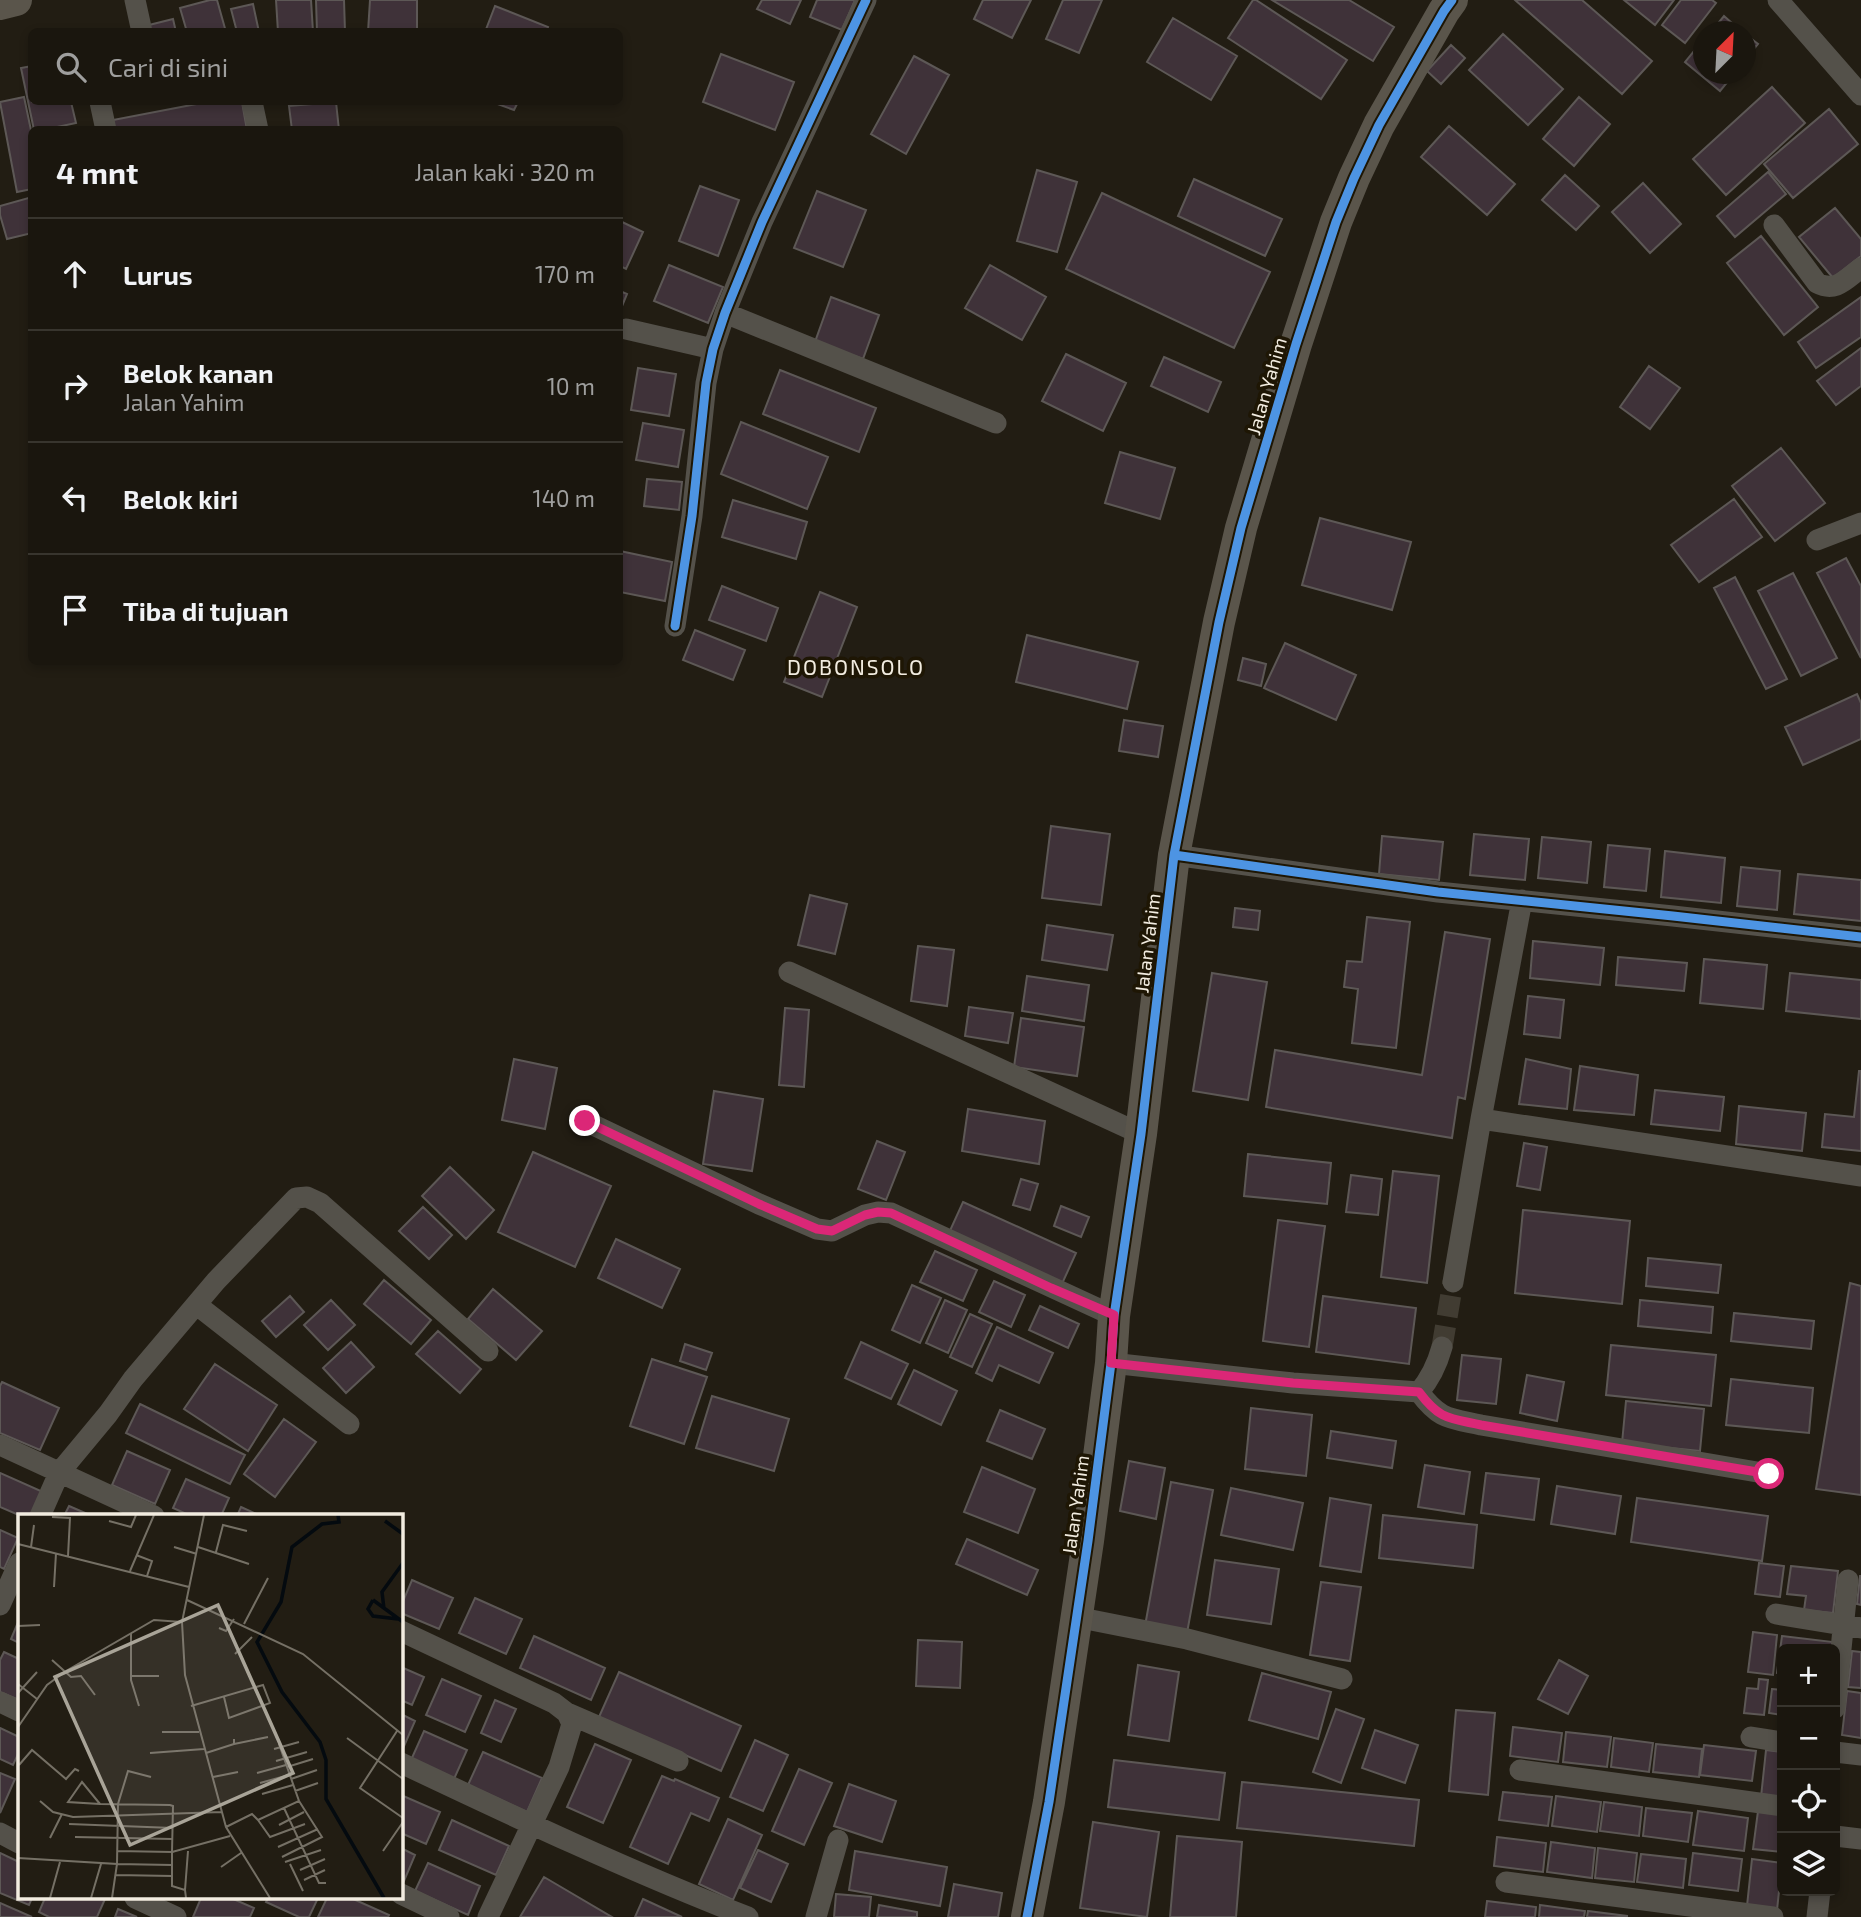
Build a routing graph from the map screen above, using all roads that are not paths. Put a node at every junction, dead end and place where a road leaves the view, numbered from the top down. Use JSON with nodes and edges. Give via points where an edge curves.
{"nodes":[{"id":1,"x":16,"y":0,"type":"edge"},
{"id":2,"x":135,"y":0,"type":"edge"},
{"id":3,"x":866,"y":0,"type":"edge"},
{"id":4,"x":1778,"y":0,"type":"edge"},
{"id":5,"x":0,"y":4,"type":"edge"},
{"id":6,"x":1442,"y":4,"type":"edge"},
{"id":7,"x":141,"y":28,"type":"edge"},
{"id":8,"x":1861,"y":95,"type":"edge"},
{"id":9,"x":101,"y":105,"type":"edge"},
{"id":10,"x":253,"y":105,"type":"edge"},
{"id":11,"x":105,"y":126,"type":"edge"},
{"id":12,"x":257,"y":126,"type":"edge"},
{"id":13,"x":1774,"y":225,"type":"dead end"},
{"id":14,"x":1861,"y":268,"type":"edge"},
{"id":15,"x":725,"y":313,"type":"junction"},
{"id":16,"x":625,"y":328,"type":"dead end"},
{"id":17,"x":713,"y":349,"type":"junction"},
{"id":18,"x":996,"y":423,"type":"dead end"},
{"id":19,"x":1861,"y":523,"type":"edge"},
{"id":20,"x":1817,"y":540,"type":"dead end"},
{"id":21,"x":675,"y":626,"type":"dead end"},
{"id":22,"x":1174,"y":855,"type":"junction"},
{"id":23,"x":1522,"y":900,"type":"junction"},
{"id":24,"x":1861,"y":937,"type":"edge"},
{"id":25,"x":789,"y":972,"type":"dead end"},
{"id":26,"x":1481,"y":1119,"type":"junction"},
{"id":27,"x":585,"y":1121,"type":"dead end"},
{"id":28,"x":1141,"y":1134,"type":"junction"},
{"id":29,"x":1861,"y":1176,"type":"edge"},
{"id":30,"x":1453,"y":1282,"type":"tunnel mouth"},
{"id":31,"x":197,"y":1305,"type":"junction"},
{"id":32,"x":1114,"y":1315,"type":"junction"},
{"id":33,"x":1442,"y":1347,"type":"tunnel mouth"},
{"id":34,"x":488,"y":1351,"type":"dead end"},
{"id":35,"x":1111,"y":1363,"type":"junction"},
{"id":36,"x":1419,"y":1392,"type":"junction"},
{"id":37,"x":349,"y":1424,"type":"dead end"},
{"id":38,"x":0,"y":1445,"type":"edge"},
{"id":39,"x":59,"y":1473,"type":"junction"},
{"id":40,"x":1769,"y":1474,"type":"dead end"},
{"id":41,"x":41,"y":1514,"type":"edge"},
{"id":42,"x":150,"y":1514,"type":"edge"},
{"id":43,"x":12,"y":1575,"type":"edge"},
{"id":44,"x":1848,"y":1580,"type":"dead end"},
{"id":45,"x":0,"y":1605,"type":"edge"},
{"id":46,"x":1776,"y":1614,"type":"dead end"},
{"id":47,"x":1076,"y":1617,"type":"junction"},
{"id":48,"x":1852,"y":1626,"type":"edge"},
{"id":49,"x":402,"y":1632,"type":"edge"},
{"id":50,"x":1342,"y":1679,"type":"dead end"},
{"id":51,"x":0,"y":1702,"type":"edge"},
{"id":52,"x":1835,"y":1707,"type":"edge"},
{"id":53,"x":18,"y":1711,"type":"edge"},
{"id":54,"x":568,"y":1713,"type":"junction"},
{"id":55,"x":1751,"y":1737,"type":"dead end"},
{"id":56,"x":1777,"y":1741,"type":"edge"},
{"id":57,"x":1840,"y":1753,"type":"edge"},
{"id":58,"x":1861,"y":1755,"type":"edge"},
{"id":59,"x":678,"y":1761,"type":"dead end"},
{"id":60,"x":402,"y":1763,"type":"edge"},
{"id":61,"x":1520,"y":1770,"type":"dead end"},
{"id":62,"x":1777,"y":1804,"type":"edge"},
{"id":63,"x":531,"y":1825,"type":"junction"},
{"id":64,"x":0,"y":1833,"type":"edge"},
{"id":65,"x":1840,"y":1837,"type":"edge"},
{"id":66,"x":1861,"y":1839,"type":"edge"},
{"id":67,"x":838,"y":1840,"type":"dead end"},
{"id":68,"x":18,"y":1842,"type":"edge"},
{"id":69,"x":1506,"y":1882,"type":"dead end"},
{"id":70,"x":402,"y":1894,"type":"edge"},
{"id":71,"x":1819,"y":1896,"type":"edge"},
{"id":72,"x":137,"y":1899,"type":"edge"},
{"id":73,"x":176,"y":1917,"type":"edge"},
{"id":74,"x":449,"y":1917,"type":"edge"},
{"id":75,"x":488,"y":1917,"type":"edge"},
{"id":76,"x":748,"y":1917,"type":"edge"},
{"id":77,"x":816,"y":1917,"type":"edge"},
{"id":78,"x":1027,"y":1917,"type":"edge"},
{"id":79,"x":1773,"y":1917,"type":"edge"},
{"id":80,"x":1817,"y":1917,"type":"edge"}],
"edges":[{"from":1,"to":5,"type":"street"},
{"from":2,"to":7,"type":"street"},
{"from":3,"to":15,"type":"street","via":[[762,222]]},
{"from":4,"to":8,"type":"street"},
{"from":6,"to":22,"type":"street","name":"Jalan Yahim","via":[[1354,178],[1296,344],[1225,595]]},
{"from":9,"to":11,"type":"street"},
{"from":10,"to":12,"type":"street"},
{"from":13,"to":14,"type":"street","via":[[1817,283],[1827,288]]},
{"from":15,"to":17,"type":"street"},
{"from":15,"to":18,"type":"street"},
{"from":16,"to":17,"type":"street"},
{"from":17,"to":21,"type":"street"},
{"from":19,"to":20,"type":"street"},
{"from":22,"to":23,"type":"street","via":[[1378,885]]},
{"from":22,"to":28,"type":"street","name":"Jalan Yahim"},
{"from":23,"to":24,"type":"street"},
{"from":23,"to":26,"type":"street"},
{"from":25,"to":28,"type":"street"},
{"from":26,"to":29,"type":"street"},
{"from":26,"to":30,"type":"street"},
{"from":27,"to":32,"type":"street","via":[[817,1229],[832,1231],[865,1215],[891,1213]]},
{"from":28,"to":32,"type":"street","name":"Jalan Yahim"},
{"from":31,"to":34,"type":"street","via":[[296,1198],[307,1197],[320,1203]]},
{"from":31,"to":37,"type":"street"},
{"from":31,"to":39,"type":"street"},
{"from":32,"to":35,"type":"street","name":"Jalan Yahim"},
{"from":33,"to":36,"type":"street","via":[[1437,1366]]},
{"from":35,"to":36,"type":"street"},
{"from":35,"to":47,"type":"street","name":"Jalan Yahim"},
{"from":36,"to":40,"type":"street","via":[[1431,1408],[1446,1417]]},
{"from":38,"to":39,"type":"street"},
{"from":39,"to":41,"type":"street"},
{"from":39,"to":42,"type":"street"},
{"from":43,"to":45,"type":"street"},
{"from":44,"to":48,"type":"street"},
{"from":46,"to":48,"type":"street"},
{"from":47,"to":50,"type":"street","via":[[1187,1639]]},
{"from":47,"to":78,"type":"street","name":"Jalan Yahim"},
{"from":48,"to":52,"type":"street"},
{"from":49,"to":54,"type":"street"},
{"from":51,"to":53,"type":"street"},
{"from":54,"to":59,"type":"street"},
{"from":54,"to":63,"type":"street","via":[[572,1724],[559,1767]]},
{"from":55,"to":56,"type":"street"},
{"from":57,"to":58,"type":"street"},
{"from":60,"to":63,"type":"street"},
{"from":61,"to":62,"type":"street"},
{"from":63,"to":75,"type":"street"},
{"from":63,"to":76,"type":"street"},
{"from":64,"to":68,"type":"street"},
{"from":65,"to":66,"type":"street"},
{"from":67,"to":77,"type":"street"},
{"from":69,"to":79,"type":"street"},
{"from":70,"to":74,"type":"street"},
{"from":71,"to":80,"type":"street"},
{"from":72,"to":73,"type":"street"}]}
